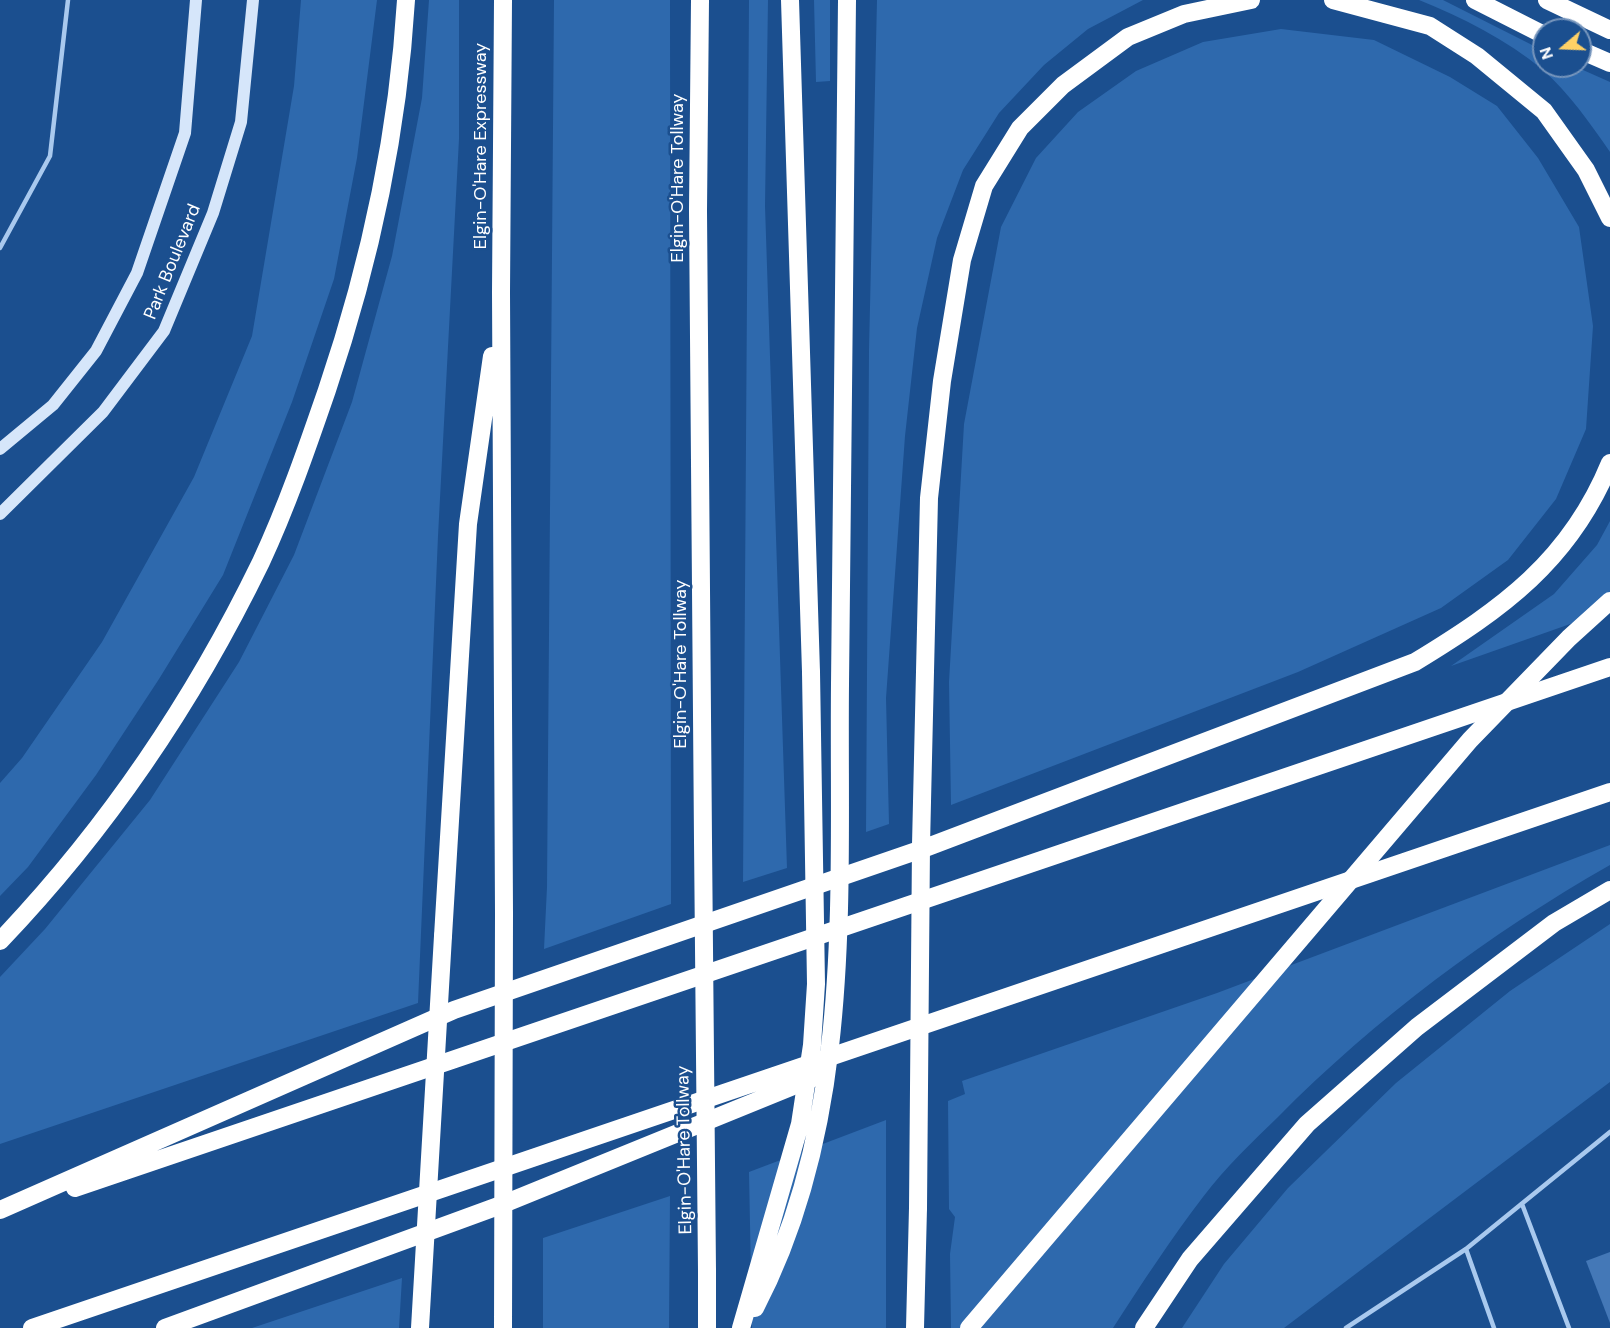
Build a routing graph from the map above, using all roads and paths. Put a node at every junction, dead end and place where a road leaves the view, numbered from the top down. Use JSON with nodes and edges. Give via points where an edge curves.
{"nodes":[{"id":1,"x":68,"y":0,"type":"edge"},
{"id":2,"x":196,"y":0,"type":"edge"},
{"id":3,"x":253,"y":0,"type":"edge"},
{"id":4,"x":405,"y":0,"type":"edge"},
{"id":5,"x":503,"y":0,"type":"edge"},
{"id":6,"x":700,"y":0,"type":"edge"},
{"id":7,"x":790,"y":0,"type":"edge"},
{"id":8,"x":847,"y":0,"type":"edge"},
{"id":9,"x":1251,"y":0,"type":"edge"},
{"id":10,"x":1333,"y":0,"type":"edge"},
{"id":11,"x":1475,"y":0,"type":"edge"},
{"id":12,"x":1547,"y":0,"type":"edge"},
{"id":13,"x":1532,"y":29,"type":"edge"},
{"id":14,"x":1610,"y":30,"type":"edge"},
{"id":15,"x":1592,"y":55,"type":"edge"},
{"id":16,"x":1610,"y":63,"type":"edge"},
{"id":17,"x":1610,"y":218,"type":"edge"},
{"id":18,"x":0,"y":248,"type":"edge"},
{"id":19,"x":501,"y":292,"type":"junction"},
{"id":20,"x":0,"y":449,"type":"edge"},
{"id":21,"x":1610,"y":463,"type":"edge"},
{"id":22,"x":0,"y":514,"type":"edge"},
{"id":23,"x":1610,"y":601,"type":"edge"},
{"id":24,"x":1610,"y":666,"type":"edge"},
{"id":25,"x":1610,"y":792,"type":"edge"},
{"id":26,"x":1610,"y":890,"type":"edge"},
{"id":27,"x":0,"y":942,"type":"edge"},
{"id":28,"x":1084,"y":972,"type":"junction"},
{"id":29,"x":1610,"y":1132,"type":"edge"},
{"id":30,"x":1522,"y":1204,"type":"junction"},
{"id":31,"x":0,"y":1212,"type":"edge"},
{"id":32,"x":1466,"y":1249,"type":"junction"},
{"id":33,"x":32,"y":1328,"type":"edge"},
{"id":34,"x":165,"y":1328,"type":"edge"},
{"id":35,"x":420,"y":1328,"type":"edge"},
{"id":36,"x":503,"y":1328,"type":"edge"},
{"id":37,"x":707,"y":1328,"type":"edge"},
{"id":38,"x":743,"y":1328,"type":"edge"},
{"id":39,"x":915,"y":1328,"type":"edge"},
{"id":40,"x":969,"y":1328,"type":"edge"},
{"id":41,"x":1144,"y":1328,"type":"edge"},
{"id":42,"x":1346,"y":1328,"type":"edge"},
{"id":43,"x":1494,"y":1328,"type":"edge"},
{"id":44,"x":1569,"y":1328,"type":"edge"}],
"edges":[{"from":1,"to":18,"type":"lane","via":[[50,156]]},
{"from":2,"to":20,"type":"street","name":"Park Boulevard","via":[[185,133],[137,273],[88,360],[53,405]]},
{"from":3,"to":22,"type":"street","name":"Park Boulevard","via":[[241,122],[213,213],[164,332],[103,412]]},
{"from":4,"to":27,"type":"highway","via":[[383,190],[353,312],[300,467],[261,561],[204,669],[157,743],[106,816],[37,903]]},
{"from":5,"to":19,"type":"highway","name":"Elgin-O'Hare Expressway"},
{"from":6,"to":37,"type":"highway","name":"Elgin-O'Hare Tollway","bridge":true},
{"from":7,"to":38,"type":"highway","bridge":true,"via":[[811,672],[816,984],[800,1124]]},
{"from":8,"to":38,"type":"highway","bridge":true,"via":[[836,981],[820,1125],[800,1202],[777,1265]]},
{"from":9,"to":39,"type":"highway","bridge":true,"via":[[1184,14],[1128,37],[1063,85],[1020,128],[984,186],[962,260],[929,498],[921,738]]},
{"from":10,"to":17,"type":"highway","via":[[1430,26],[1477,56],[1544,111],[1586,170]]},
{"from":11,"to":13,"type":"highway"},
{"from":12,"to":14,"type":"highway"},
{"from":15,"to":16,"type":"highway"},
{"from":19,"to":35,"type":"highway","bridge":true,"via":[[468,524]]},
{"from":19,"to":36,"type":"highway","bridge":true},
{"from":21,"to":31,"type":"highway","via":[[1595,499],[1567,540],[1523,587],[1479,623],[1415,662],[925,849],[454,1010]]},
{"from":23,"to":40,"type":"highway","bridge":true,"via":[[1470,740]]},
{"from":24,"to":31,"type":"highway"},
{"from":25,"to":28,"type":"highway"},
{"from":26,"to":41,"type":"highway","via":[[1554,923],[1417,1028],[1307,1124],[1190,1259]]},
{"from":28,"to":33,"type":"highway"},
{"from":28,"to":34,"type":"highway","via":[[878,1051],[501,1205]]},
{"from":29,"to":30,"type":"lane"},
{"from":30,"to":32,"type":"lane"},
{"from":30,"to":44,"type":"lane"},
{"from":32,"to":42,"type":"lane"},
{"from":32,"to":43,"type":"lane"}]}
